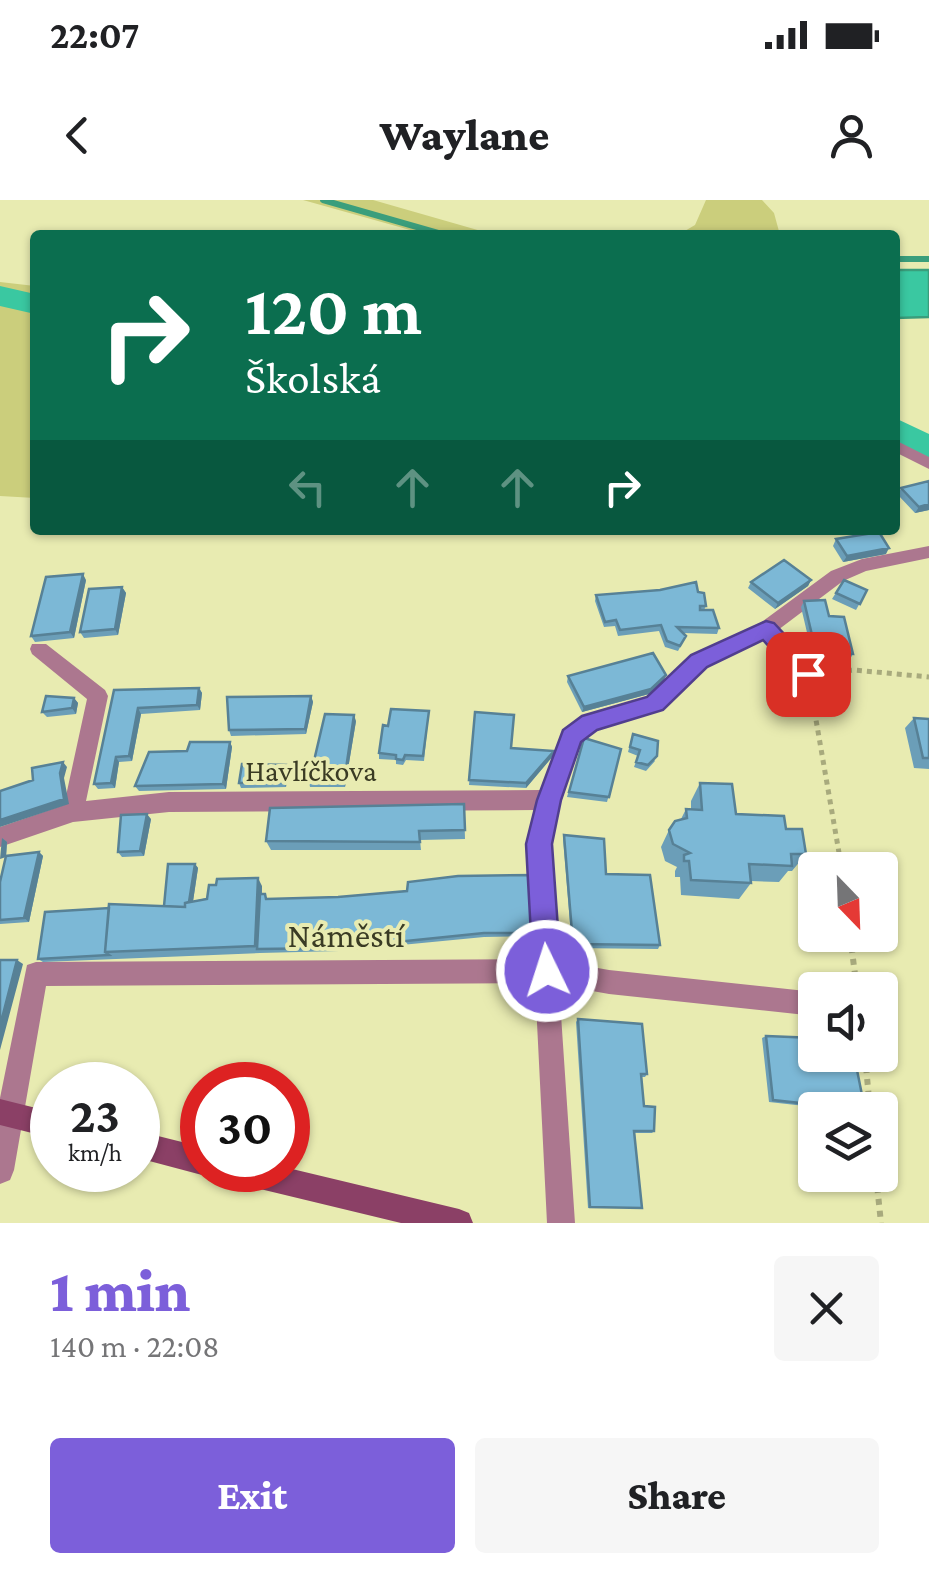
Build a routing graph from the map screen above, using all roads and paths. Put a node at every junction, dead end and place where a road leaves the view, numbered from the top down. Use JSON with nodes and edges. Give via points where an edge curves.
{"nodes":[{"id":1,"x":900,"y":447,"type":"edge"},
{"id":2,"x":929,"y":464,"type":"edge"},
{"id":3,"x":929,"y":552,"type":"edge"},
{"id":4,"x":766,"y":629,"type":"junction"},
{"id":5,"x":39,"y":649,"type":"dead end"},
{"id":6,"x":808,"y":674,"type":"junction"},
{"id":7,"x":929,"y":677,"type":"edge"},
{"id":8,"x":549,"y":800,"type":"junction"},
{"id":9,"x":73,"y":812,"type":"junction"},
{"id":10,"x":0,"y":837,"type":"edge"},
{"id":11,"x":839,"y":852,"type":"edge"},
{"id":12,"x":547,"y":971,"type":"junction"},
{"id":13,"x":798,"y":1002,"type":"edge"},
{"id":14,"x":6,"y":1113,"type":"edge"},
{"id":15,"x":0,"y":1170,"type":"edge"},
{"id":16,"x":310,"y":1187,"type":"edge"},
{"id":17,"x":878,"y":1192,"type":"edge"},
{"id":18,"x":459,"y":1223,"type":"edge"},
{"id":19,"x":561,"y":1223,"type":"edge"},
{"id":20,"x":881,"y":1223,"type":"edge"}],
"edges":[{"from":1,"to":2,"type":"street"},
{"from":3,"to":4,"type":"street","via":[[837,576]]},
{"from":4,"to":6,"type":"street"},
{"from":4,"to":8,"type":"street","via":[[699,661],[655,704],[590,722],[571,736]]},
{"from":5,"to":9,"type":"street","via":[[98,696]]},
{"from":6,"to":7,"type":"path","via":[[854,670]]},
{"from":6,"to":11,"type":"path"},
{"from":8,"to":9,"type":"street","name":"Havlíčkova","via":[[169,802]]},
{"from":8,"to":12,"type":"street","via":[[539,844]]},
{"from":9,"to":10,"type":"street","name":"Havlíčkova"},
{"from":12,"to":13,"type":"street"},
{"from":12,"to":14,"type":"street","name":"Náměstí","via":[[36,974]]},
{"from":12,"to":19,"type":"street"},
{"from":14,"to":15,"type":"street","name":"Náměstí"},
{"from":16,"to":18,"type":"street"},
{"from":17,"to":20,"type":"path"}]}
